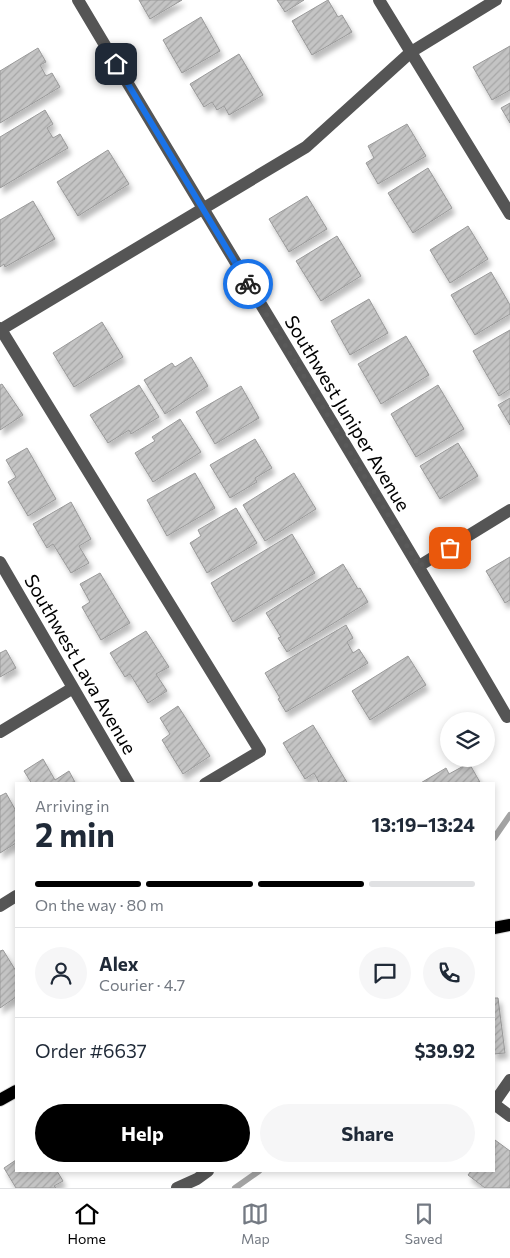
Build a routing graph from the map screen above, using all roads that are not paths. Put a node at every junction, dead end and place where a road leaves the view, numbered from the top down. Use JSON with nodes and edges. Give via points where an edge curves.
{"nodes":[{"id":1,"x":78,"y":0,"type":"edge"},
{"id":2,"x":379,"y":0,"type":"edge"},
{"id":3,"x":496,"y":0,"type":"edge"},
{"id":4,"x":411,"y":52,"type":"junction"},
{"id":5,"x":202,"y":209,"type":"junction"},
{"id":6,"x":510,"y":214,"type":"edge"},
{"id":7,"x":0,"y":329,"type":"edge"},
{"id":8,"x":510,"y":510,"type":"edge"},
{"id":9,"x":0,"y":562,"type":"edge"},
{"id":10,"x":419,"y":566,"type":"junction"},
{"id":11,"x":73,"y":688,"type":"junction"},
{"id":12,"x":507,"y":717,"type":"dead end"},
{"id":13,"x":0,"y":732,"type":"edge"},
{"id":14,"x":128,"y":782,"type":"edge"},
{"id":15,"x":209,"y":782,"type":"edge"},
{"id":16,"x":15,"y":897,"type":"edge"},
{"id":17,"x":0,"y":906,"type":"edge"},
{"id":18,"x":510,"y":926,"type":"edge"},
{"id":19,"x":495,"y":928,"type":"edge"},
{"id":20,"x":510,"y":1080,"type":"edge"},
{"id":21,"x":15,"y":1091,"type":"edge"},
{"id":22,"x":0,"y":1100,"type":"edge"},
{"id":23,"x":495,"y":1102,"type":"edge"},
{"id":24,"x":495,"y":1105,"type":"edge"},
{"id":25,"x":510,"y":1116,"type":"edge"},
{"id":26,"x":207,"y":1172,"type":"edge"},
{"id":27,"x":176,"y":1188,"type":"edge"}],
"edges":[{"from":1,"to":5,"type":"street","name":"Southwest Juniper Avenue"},
{"from":2,"to":4,"type":"street"},
{"from":3,"to":4,"type":"street"},
{"from":4,"to":5,"type":"street","via":[[306,148]]},
{"from":4,"to":6,"type":"street"},
{"from":5,"to":7,"type":"street"},
{"from":5,"to":10,"type":"street","name":"Southwest Juniper Avenue"},
{"from":7,"to":15,"type":"street","via":[[260,752]]},
{"from":8,"to":10,"type":"street"},
{"from":9,"to":11,"type":"street","name":"Southwest Lava Avenue"},
{"from":10,"to":12,"type":"street","name":"Southwest Juniper Avenue"},
{"from":11,"to":13,"type":"street"},
{"from":11,"to":14,"type":"street","name":"Southwest Lava Avenue"},
{"from":16,"to":17,"type":"street"},
{"from":18,"to":19,"type":"main road"},
{"from":20,"to":23,"type":"street"},
{"from":21,"to":22,"type":"main road"},
{"from":24,"to":25,"type":"street"},
{"from":26,"to":27,"type":"street"}]}
